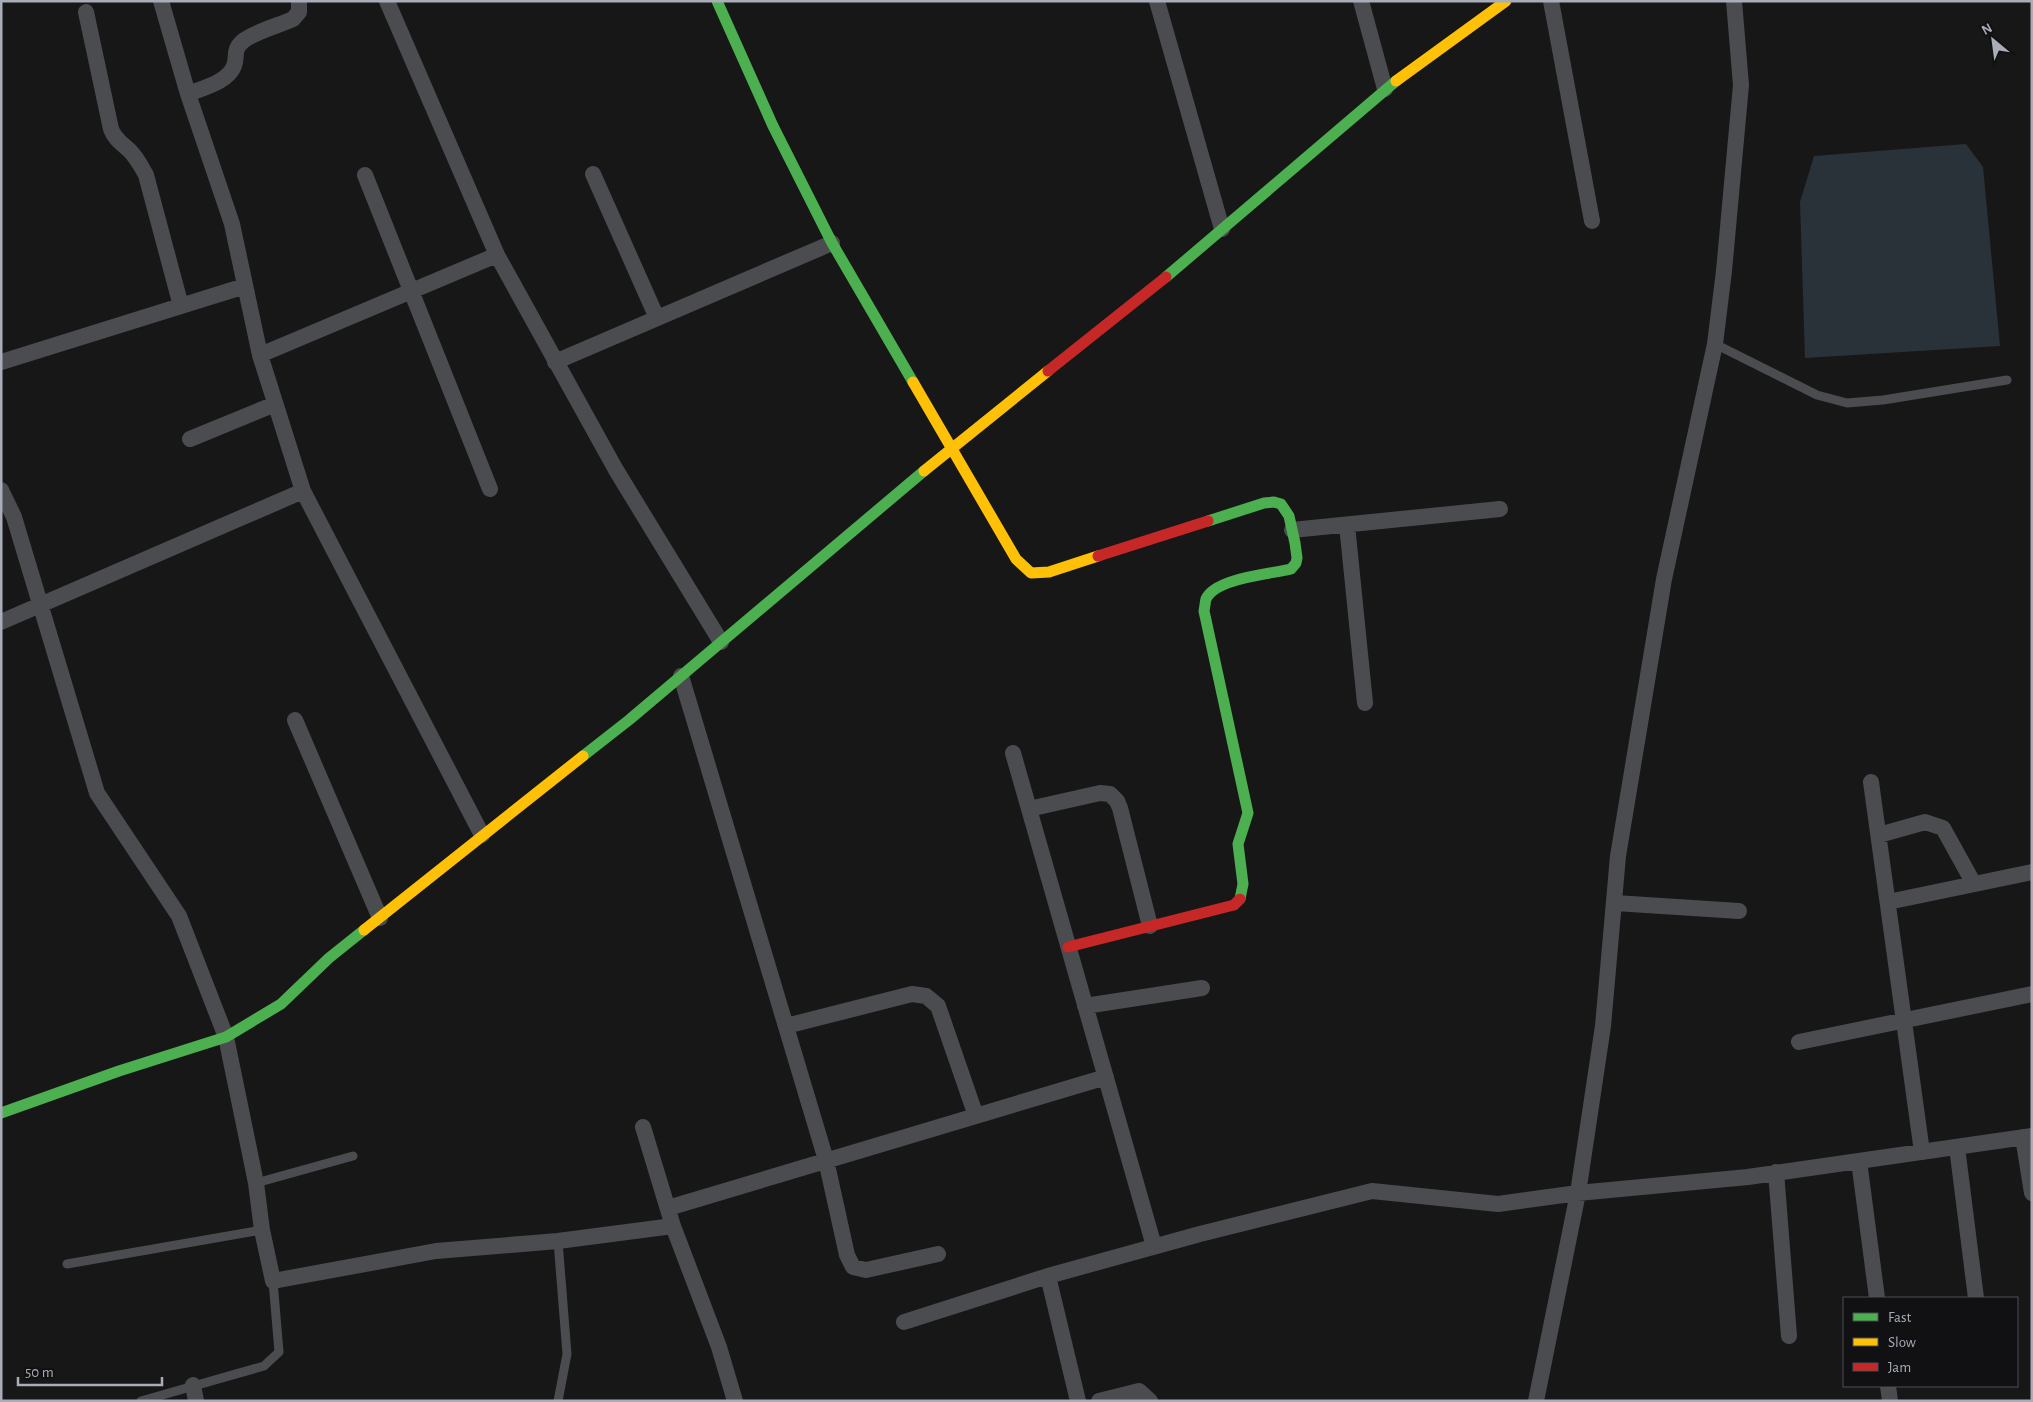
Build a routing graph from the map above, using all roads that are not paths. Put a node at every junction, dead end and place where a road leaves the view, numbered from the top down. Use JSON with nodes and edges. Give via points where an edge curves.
{"nodes":[{"id":1,"x":161,"y":1,"type":"edge"},
{"id":2,"x":299,"y":1,"type":"edge"},
{"id":3,"x":387,"y":1,"type":"edge"},
{"id":4,"x":718,"y":1,"type":"edge"},
{"id":5,"x":1157,"y":1,"type":"edge"},
{"id":6,"x":1361,"y":1,"type":"edge"},
{"id":7,"x":1506,"y":1,"type":"edge"},
{"id":8,"x":1551,"y":1,"type":"edge"},
{"id":9,"x":1734,"y":1,"type":"edge"},
{"id":10,"x":86,"y":12,"type":"dead end"},
{"id":11,"x":1385,"y":89,"type":"junction"},
{"id":12,"x":188,"y":94,"type":"junction"},
{"id":13,"x":594,"y":174,"type":"dead end"},
{"id":14,"x":365,"y":175,"type":"dead end"},
{"id":15,"x":1592,"y":221,"type":"dead end"},
{"id":16,"x":1222,"y":229,"type":"junction"},
{"id":17,"x":832,"y":243,"type":"junction"},
{"id":18,"x":497,"y":255,"type":"junction"},
{"id":19,"x":245,"y":286,"type":"junction"},
{"id":20,"x":411,"y":291,"type":"junction"},
{"id":21,"x":181,"y":306,"type":"junction"},
{"id":22,"x":657,"y":318,"type":"junction"},
{"id":23,"x":1715,"y":344,"type":"junction"},
{"id":24,"x":260,"y":355,"type":"junction"},
{"id":25,"x":1,"y":362,"type":"edge"},
{"id":26,"x":555,"y":362,"type":"junction"},
{"id":27,"x":2007,"y":380,"type":"dead end"},
{"id":28,"x":275,"y":404,"type":"junction"},
{"id":29,"x":190,"y":439,"type":"dead end"},
{"id":30,"x":953,"y":447,"type":"junction"},
{"id":31,"x":490,"y":489,"type":"dead end"},
{"id":32,"x":1,"y":490,"type":"edge"},
{"id":33,"x":303,"y":492,"type":"junction"},
{"id":34,"x":1500,"y":509,"type":"dead end"},
{"id":35,"x":1347,"y":525,"type":"junction"},
{"id":36,"x":1292,"y":530,"type":"junction"},
{"id":37,"x":39,"y":606,"type":"junction"},
{"id":38,"x":1,"y":622,"type":"edge"},
{"id":39,"x":721,"y":642,"type":"junction"},
{"id":40,"x":681,"y":676,"type":"junction"},
{"id":41,"x":1365,"y":703,"type":"dead end"},
{"id":42,"x":295,"y":720,"type":"dead end"},
{"id":43,"x":1013,"y":753,"type":"dead end"},
{"id":44,"x":1871,"y":782,"type":"dead end"},
{"id":45,"x":1029,"y":809,"type":"junction"},
{"id":46,"x":482,"y":835,"type":"junction"},
{"id":47,"x":1878,"y":835,"type":"junction"},
{"id":48,"x":2032,"y":872,"type":"edge"},
{"id":49,"x":1974,"y":884,"type":"junction"},
{"id":50,"x":1614,"y":902,"type":"junction"},
{"id":51,"x":1888,"y":902,"type":"junction"},
{"id":52,"x":1739,"y":911,"type":"dead end"},
{"id":53,"x":380,"y":918,"type":"junction"},
{"id":54,"x":1150,"y":926,"type":"junction"},
{"id":55,"x":1068,"y":947,"type":"junction"},
{"id":56,"x":1202,"y":988,"type":"dead end"},
{"id":57,"x":2032,"y":994,"type":"edge"},
{"id":58,"x":1085,"y":1006,"type":"junction"},
{"id":59,"x":1904,"y":1020,"type":"junction"},
{"id":60,"x":786,"y":1026,"type":"junction"},
{"id":61,"x":226,"y":1037,"type":"junction"},
{"id":62,"x":1799,"y":1042,"type":"dead end"},
{"id":63,"x":1106,"y":1077,"type":"junction"},
{"id":64,"x":1,"y":1113,"type":"edge"},
{"id":65,"x":976,"y":1116,"type":"junction"},
{"id":66,"x":643,"y":1127,"type":"dead end"},
{"id":67,"x":2027,"y":1137,"type":"edge"},
{"id":68,"x":1957,"y":1147,"type":"junction"},
{"id":69,"x":1922,"y":1152,"type":"junction"},
{"id":70,"x":353,"y":1156,"type":"dead end"},
{"id":71,"x":826,"y":1160,"type":"junction"},
{"id":72,"x":1859,"y":1161,"type":"junction"},
{"id":73,"x":1776,"y":1172,"type":"junction"},
{"id":74,"x":256,"y":1183,"type":"junction"},
{"id":75,"x":1578,"y":1193,"type":"junction"},
{"id":76,"x":2032,"y":1193,"type":"edge"},
{"id":77,"x":668,"y":1208,"type":"junction"},
{"id":78,"x":673,"y":1226,"type":"junction"},
{"id":79,"x":262,"y":1230,"type":"junction"},
{"id":80,"x":558,"y":1241,"type":"junction"},
{"id":81,"x":1154,"y":1246,"type":"junction"},
{"id":82,"x":938,"y":1254,"type":"dead end"},
{"id":83,"x":67,"y":1264,"type":"dead end"},
{"id":84,"x":1048,"y":1276,"type":"junction"},
{"id":85,"x":273,"y":1281,"type":"junction"},
{"id":86,"x":1876,"y":1297,"type":"edge"},
{"id":87,"x":1976,"y":1297,"type":"edge"},
{"id":88,"x":904,"y":1322,"type":"dead end"},
{"id":89,"x":1788,"y":1336,"type":"dead end"},
{"id":90,"x":1888,"y":1387,"type":"edge"},
{"id":91,"x":195,"y":1393,"type":"edge"},
{"id":92,"x":141,"y":1401,"type":"edge"},
{"id":93,"x":558,"y":1401,"type":"edge"},
{"id":94,"x":734,"y":1401,"type":"edge"},
{"id":95,"x":1078,"y":1401,"type":"edge"},
{"id":96,"x":1099,"y":1401,"type":"edge"},
{"id":97,"x":1150,"y":1401,"type":"edge"},
{"id":98,"x":1536,"y":1401,"type":"edge"},
{"id":99,"x":1890,"y":1401,"type":"edge"}],
"edges":[{"from":1,"to":12,"type":"street"},
{"from":2,"to":12,"type":"street","via":[[299,12],[293,19],[241,43],[235,54],[235,65],[227,75]]},
{"from":3,"to":18,"type":"street"},
{"from":4,"to":17,"type":"main road","via":[[773,126]]},
{"from":5,"to":16,"type":"street"},
{"from":6,"to":11,"type":"street"},
{"from":7,"to":11,"type":"main road"},
{"from":8,"to":15,"type":"street"},
{"from":9,"to":23,"type":"street","via":[[1741,85]]},
{"from":10,"to":21,"type":"street","via":[[112,129],[115,138],[139,162],[146,175]]},
{"from":11,"to":16,"type":"main road"},
{"from":12,"to":19,"type":"street","via":[[232,224]]},
{"from":13,"to":22,"type":"street"},
{"from":14,"to":20,"type":"street"},
{"from":16,"to":30,"type":"main road"},
{"from":17,"to":22,"type":"street"},
{"from":17,"to":30,"type":"main road"},
{"from":18,"to":20,"type":"street"},
{"from":18,"to":26,"type":"street"},
{"from":19,"to":21,"type":"street"},
{"from":19,"to":24,"type":"street"},
{"from":20,"to":24,"type":"street"},
{"from":20,"to":31,"type":"street"},
{"from":21,"to":25,"type":"street"},
{"from":22,"to":26,"type":"street"},
{"from":23,"to":27,"type":"lane","via":[[1817,395],[1847,402],[1883,400]]},
{"from":23,"to":50,"type":"street","via":[[1664,579],[1618,856]]},
{"from":24,"to":28,"type":"street"},
{"from":26,"to":39,"type":"street","via":[[616,470]]},
{"from":28,"to":29,"type":"street"},
{"from":28,"to":33,"type":"street"},
{"from":30,"to":36,"type":"main road","via":[[1016,559],[1031,573],[1049,572],[1264,503],[1277,502],[1284,506]]},
{"from":30,"to":39,"type":"main road"},
{"from":32,"to":37,"type":"street","via":[[14,517]]},
{"from":33,"to":37,"type":"street"},
{"from":33,"to":46,"type":"street"},
{"from":34,"to":35,"type":"street"},
{"from":35,"to":36,"type":"street"},
{"from":35,"to":41,"type":"street"},
{"from":36,"to":54,"type":"main road","via":[[1296,563],[1290,568],[1214,589],[1206,599],[1204,611],[1248,813],[1238,845],[1243,894],[1234,905]]},
{"from":37,"to":38,"type":"street"},
{"from":37,"to":61,"type":"street","via":[[98,793],[179,916]]},
{"from":39,"to":40,"type":"main road"},
{"from":40,"to":46,"type":"main road"},
{"from":40,"to":60,"type":"street"},
{"from":42,"to":53,"type":"street"},
{"from":43,"to":45,"type":"street"},
{"from":44,"to":47,"type":"street"},
{"from":45,"to":54,"type":"street","via":[[1100,793],[1110,794],[1120,808]]},
{"from":45,"to":55,"type":"street"},
{"from":46,"to":53,"type":"main road"},
{"from":47,"to":49,"type":"street","via":[[1925,822],[1943,828]]},
{"from":47,"to":51,"type":"street"},
{"from":48,"to":49,"type":"street"},
{"from":49,"to":51,"type":"street"},
{"from":50,"to":52,"type":"street"},
{"from":50,"to":75,"type":"street","via":[[1603,1026]]},
{"from":51,"to":59,"type":"street"},
{"from":53,"to":61,"type":"main road","via":[[329,958],[281,1004]]},
{"from":54,"to":55,"type":"main road"},
{"from":55,"to":58,"type":"street"},
{"from":56,"to":58,"type":"street"},
{"from":57,"to":59,"type":"street"},
{"from":58,"to":63,"type":"street"},
{"from":59,"to":62,"type":"street"},
{"from":59,"to":69,"type":"street"},
{"from":60,"to":65,"type":"street","via":[[912,994],[926,996],[938,1006]]},
{"from":60,"to":71,"type":"street"},
{"from":61,"to":64,"type":"main road"},
{"from":61,"to":74,"type":"street"},
{"from":63,"to":65,"type":"street"},
{"from":63,"to":81,"type":"street"},
{"from":65,"to":71,"type":"street"},
{"from":66,"to":77,"type":"street"},
{"from":67,"to":68,"type":"street"},
{"from":67,"to":76,"type":"street"},
{"from":68,"to":69,"type":"street"},
{"from":68,"to":87,"type":"street"},
{"from":69,"to":72,"type":"street"},
{"from":70,"to":74,"type":"lane"},
{"from":71,"to":77,"type":"street"},
{"from":71,"to":82,"type":"street","via":[[847,1255],[853,1267],[866,1270]]},
{"from":72,"to":73,"type":"street"},
{"from":72,"to":86,"type":"street"},
{"from":73,"to":75,"type":"street"},
{"from":73,"to":89,"type":"street"},
{"from":74,"to":79,"type":"street"},
{"from":75,"to":81,"type":"street","via":[[1498,1204],[1372,1192]]},
{"from":75,"to":98,"type":"street"},
{"from":77,"to":78,"type":"street"},
{"from":78,"to":80,"type":"street"},
{"from":78,"to":94,"type":"street","via":[[719,1347]]},
{"from":79,"to":83,"type":"lane"},
{"from":79,"to":85,"type":"street"},
{"from":80,"to":85,"type":"street","via":[[436,1250]]},
{"from":80,"to":93,"type":"lane","via":[[568,1354]]},
{"from":81,"to":84,"type":"street"},
{"from":84,"to":88,"type":"street"},
{"from":84,"to":95,"type":"street"},
{"from":85,"to":91,"type":"lane","via":[[279,1352],[264,1366]]},
{"from":90,"to":99,"type":"street"},
{"from":91,"to":92,"type":"lane"},
{"from":96,"to":97,"type":"street","via":[[1139,1390]]}]}
